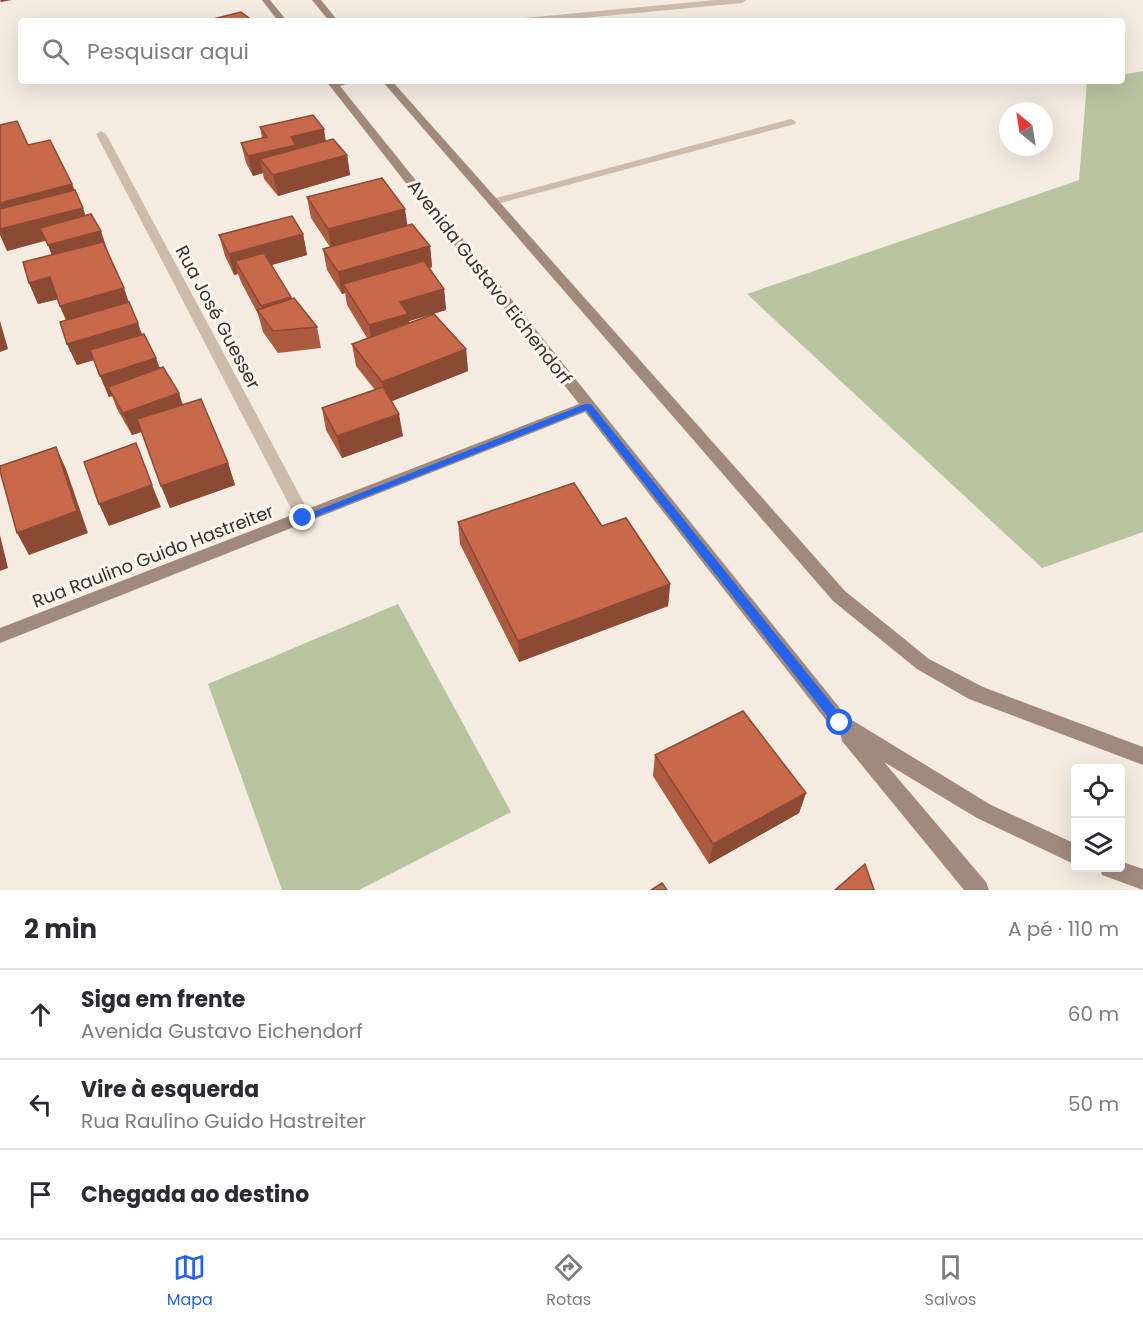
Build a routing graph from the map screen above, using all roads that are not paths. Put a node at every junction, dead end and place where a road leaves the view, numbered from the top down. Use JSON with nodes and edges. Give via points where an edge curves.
{"nodes":[{"id":1,"x":266,"y":0,"type":"edge"},
{"id":2,"x":316,"y":0,"type":"edge"},
{"id":3,"x":742,"y":0,"type":"edge"},
{"id":4,"x":281,"y":18,"type":"edge"},
{"id":5,"x":331,"y":18,"type":"edge"},
{"id":6,"x":555,"y":18,"type":"edge"},
{"id":7,"x":333,"y":84,"type":"edge"},
{"id":8,"x":390,"y":84,"type":"edge"},
{"id":9,"x":791,"y":122,"type":"dead end"},
{"id":10,"x":101,"y":134,"type":"dead end"},
{"id":11,"x":493,"y":202,"type":"junction"},
{"id":12,"x":588,"y":406,"type":"junction"},
{"id":13,"x":303,"y":518,"type":"junction"},
{"id":14,"x":0,"y":636,"type":"edge"},
{"id":15,"x":840,"y":723,"type":"junction"},
{"id":16,"x":1143,"y":756,"type":"edge"},
{"id":17,"x":1071,"y":853,"type":"edge"},
{"id":18,"x":1123,"y":872,"type":"edge"},
{"id":19,"x":1143,"y":880,"type":"edge"},
{"id":20,"x":978,"y":890,"type":"edge"}],
"edges":[{"from":1,"to":4,"type":"street"},
{"from":2,"to":5,"type":"street"},
{"from":3,"to":6,"type":"street"},
{"from":7,"to":12,"type":"street","name":"Avenida Gustavo Eichendorf"},
{"from":8,"to":11,"type":"street"},
{"from":9,"to":11,"type":"street"},
{"from":10,"to":13,"type":"street","name":"Rua José Guesser"},
{"from":11,"to":16,"type":"street","via":[[839,596],[882,633],[923,664],[976,693]]},
{"from":12,"to":13,"type":"street","name":"Rua Raulino Guido Hastreiter"},
{"from":12,"to":15,"type":"street","name":"Avenida Gustavo Eichendorf"},
{"from":13,"to":14,"type":"street","name":"Rua Raulino Guido Hastreiter"},
{"from":15,"to":17,"type":"street","name":"Avenida Gustavo Eichendorf","via":[[946,792],[1035,839]]},
{"from":15,"to":20,"type":"street"},
{"from":18,"to":19,"type":"street"}]}
